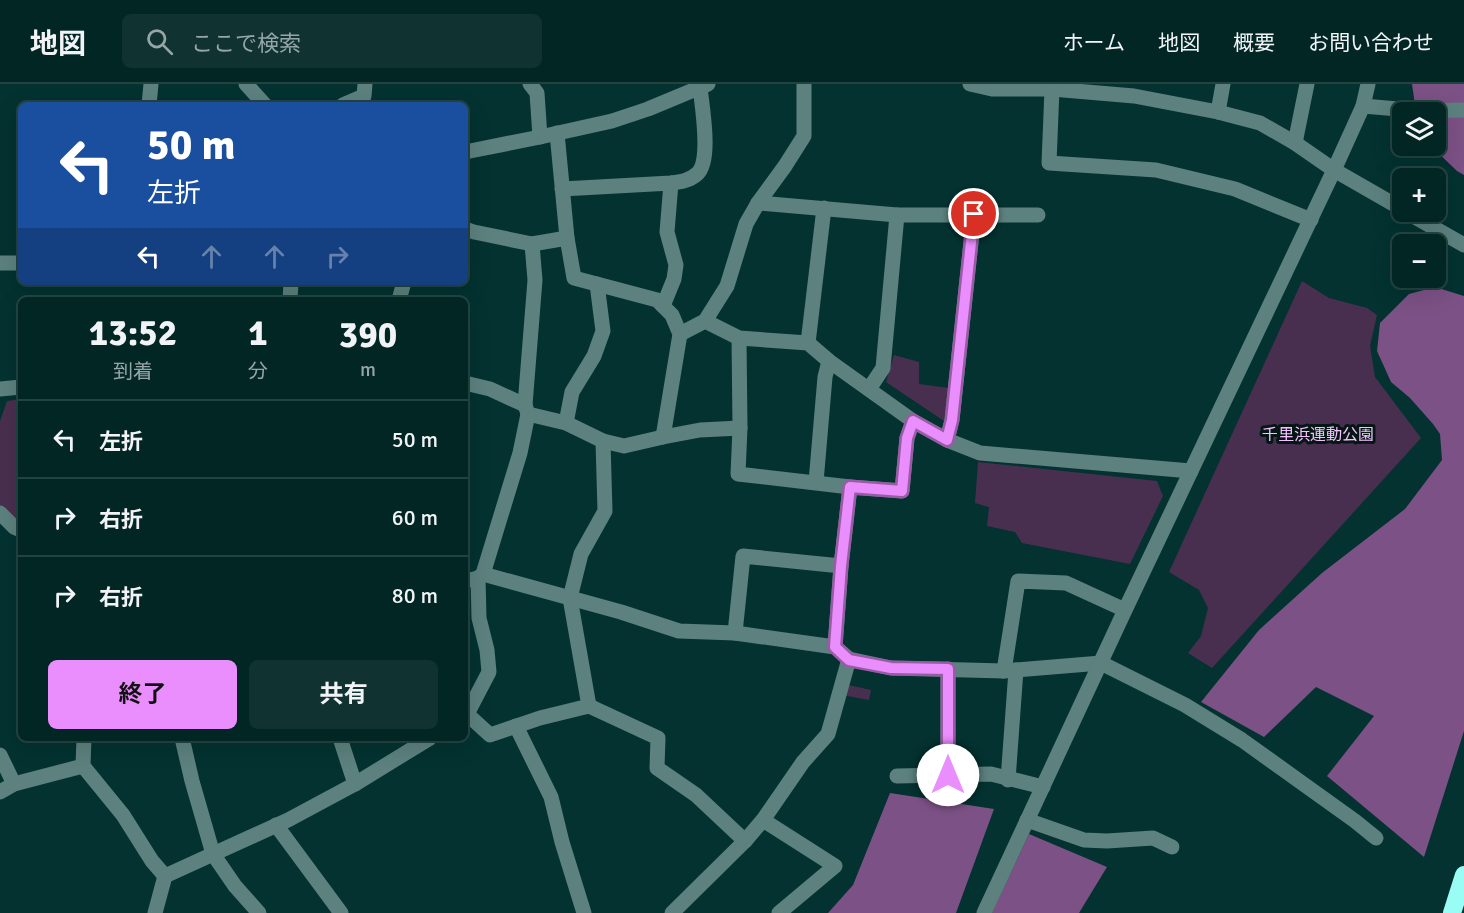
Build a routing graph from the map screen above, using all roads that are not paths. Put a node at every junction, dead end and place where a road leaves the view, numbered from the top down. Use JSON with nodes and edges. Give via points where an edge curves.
{"nodes":[{"id":1,"x":151,"y":84,"type":"edge"},
{"id":2,"x":246,"y":84,"type":"edge"},
{"id":3,"x":365,"y":84,"type":"edge"},
{"id":4,"x":530,"y":84,"type":"edge"},
{"id":5,"x":804,"y":84,"type":"edge"},
{"id":6,"x":970,"y":84,"type":"edge"},
{"id":7,"x":1223,"y":84,"type":"edge"},
{"id":8,"x":1307,"y":84,"type":"edge"},
{"id":9,"x":1368,"y":84,"type":"edge"},
{"id":10,"x":704,"y":86,"type":"edge"},
{"id":11,"x":1052,"y":90,"type":"junction"},
{"id":12,"x":1133,"y":90,"type":"edge"},
{"id":13,"x":149,"y":102,"type":"edge"},
{"id":14,"x":262,"y":102,"type":"edge"},
{"id":15,"x":350,"y":102,"type":"edge"},
{"id":16,"x":1363,"y":106,"type":"junction"},
{"id":17,"x":1464,"y":110,"type":"edge"},
{"id":18,"x":1218,"y":112,"type":"junction"},
{"id":19,"x":557,"y":133,"type":"junction"},
{"id":20,"x":540,"y":137,"type":"junction"},
{"id":21,"x":1295,"y":143,"type":"junction"},
{"id":22,"x":468,"y":151,"type":"edge"},
{"id":23,"x":1334,"y":170,"type":"junction"},
{"id":24,"x":671,"y":183,"type":"junction"},
{"id":25,"x":562,"y":189,"type":"junction"},
{"id":26,"x":758,"y":203,"type":"junction"},
{"id":27,"x":1392,"y":203,"type":"edge"},
{"id":28,"x":824,"y":208,"type":"junction"},
{"id":29,"x":974,"y":214,"type":"junction"},
{"id":30,"x":897,"y":215,"type":"junction"},
{"id":31,"x":1038,"y":215,"type":"dead end"},
{"id":32,"x":1311,"y":220,"type":"junction"},
{"id":33,"x":1425,"y":222,"type":"edge"},
{"id":34,"x":468,"y":230,"type":"edge"},
{"id":35,"x":567,"y":238,"type":"junction"},
{"id":36,"x":532,"y":244,"type":"junction"},
{"id":37,"x":1464,"y":245,"type":"edge"},
{"id":38,"x":0,"y":263,"type":"edge"},
{"id":39,"x":18,"y":264,"type":"edge"},
{"id":40,"x":597,"y":284,"type":"junction"},
{"id":41,"x":663,"y":306,"type":"junction"},
{"id":42,"x":705,"y":321,"type":"junction"},
{"id":43,"x":680,"y":334,"type":"junction"},
{"id":44,"x":739,"y":338,"type":"junction"},
{"id":45,"x":808,"y":343,"type":"junction"},
{"id":46,"x":829,"y":361,"type":"junction"},
{"id":47,"x":468,"y":384,"type":"edge"},
{"id":48,"x":18,"y":387,"type":"edge"},
{"id":49,"x":0,"y":389,"type":"edge"},
{"id":50,"x":869,"y":389,"type":"junction"},
{"id":51,"x":526,"y":409,"type":"junction"},
{"id":52,"x":913,"y":421,"type":"junction"},
{"id":53,"x":566,"y":423,"type":"junction"},
{"id":54,"x":740,"y":428,"type":"junction"},
{"id":55,"x":663,"y":436,"type":"junction"},
{"id":56,"x":947,"y":440,"type":"junction"},
{"id":57,"x":603,"y":441,"type":"junction"},
{"id":58,"x":1191,"y":471,"type":"junction"},
{"id":59,"x":816,"y":482,"type":"junction"},
{"id":60,"x":850,"y":487,"type":"junction"},
{"id":61,"x":0,"y":513,"type":"edge"},
{"id":62,"x":18,"y":529,"type":"edge"},
{"id":63,"x":841,"y":566,"type":"junction"},
{"id":64,"x":475,"y":577,"type":"edge"},
{"id":65,"x":570,"y":598,"type":"junction"},
{"id":66,"x":1125,"y":610,"type":"junction"},
{"id":67,"x":735,"y":633,"type":"junction"},
{"id":68,"x":835,"y":647,"type":"junction"},
{"id":69,"x":849,"y":660,"type":"junction"},
{"id":70,"x":1101,"y":663,"type":"junction"},
{"id":71,"x":948,"y":669,"type":"junction"},
{"id":72,"x":1010,"y":670,"type":"junction"},
{"id":73,"x":589,"y":706,"type":"junction"},
{"id":74,"x":468,"y":711,"type":"edge"},
{"id":75,"x":468,"y":717,"type":"edge"},
{"id":76,"x":516,"y":726,"type":"junction"},
{"id":77,"x":84,"y":741,"type":"edge"},
{"id":78,"x":183,"y":741,"type":"edge"},
{"id":79,"x":341,"y":741,"type":"edge"},
{"id":80,"x":425,"y":741,"type":"edge"},
{"id":81,"x":0,"y":755,"type":"edge"},
{"id":82,"x":83,"y":766,"type":"junction"},
{"id":83,"x":948,"y":775,"type":"junction"},
{"id":84,"x":897,"y":776,"type":"dead end"},
{"id":85,"x":1008,"y":780,"type":"junction"},
{"id":86,"x":14,"y":784,"type":"junction"},
{"id":87,"x":355,"y":784,"type":"junction"},
{"id":88,"x":1043,"y":787,"type":"junction"},
{"id":89,"x":0,"y":792,"type":"edge"},
{"id":90,"x":763,"y":820,"type":"junction"},
{"id":91,"x":1027,"y":820,"type":"junction"},
{"id":92,"x":276,"y":825,"type":"junction"},
{"id":93,"x":1376,"y":838,"type":"dead end"},
{"id":94,"x":745,"y":841,"type":"junction"},
{"id":95,"x":1172,"y":847,"type":"dead end"},
{"id":96,"x":213,"y":854,"type":"junction"},
{"id":97,"x":1464,"y":875,"type":"edge"},
{"id":98,"x":165,"y":876,"type":"junction"},
{"id":99,"x":155,"y":913,"type":"edge"},
{"id":100,"x":259,"y":913,"type":"edge"},
{"id":101,"x":341,"y":913,"type":"edge"},
{"id":102,"x":584,"y":913,"type":"edge"},
{"id":103,"x":672,"y":913,"type":"edge"},
{"id":104,"x":779,"y":913,"type":"edge"},
{"id":105,"x":984,"y":913,"type":"edge"},
{"id":106,"x":1452,"y":913,"type":"edge"}],
"edges":[{"from":1,"to":13,"type":"street"},
{"from":2,"to":14,"type":"street"},
{"from":3,"to":15,"type":"street","via":[[364,96]]},
{"from":4,"to":20,"type":"street","via":[[537,93]]},
{"from":5,"to":26,"type":"street","via":[[804,136]]},
{"from":6,"to":11,"type":"street","via":[[992,89]]},
{"from":7,"to":18,"type":"street"},
{"from":8,"to":21,"type":"street"},
{"from":9,"to":16,"type":"street"},
{"from":10,"to":19,"type":"street","via":[[612,121]]},
{"from":10,"to":24,"type":"street","via":[[706,150],[699,173]]},
{"from":11,"to":12,"type":"street"},
{"from":11,"to":32,"type":"street","via":[[1049,163],[1156,170],[1235,189]]},
{"from":12,"to":18,"type":"street"},
{"from":16,"to":17,"type":"street"},
{"from":16,"to":23,"type":"street"},
{"from":18,"to":21,"type":"street","via":[[1260,123]]},
{"from":19,"to":20,"type":"street"},
{"from":19,"to":25,"type":"street"},
{"from":20,"to":22,"type":"street"},
{"from":21,"to":23,"type":"street"},
{"from":23,"to":27,"type":"street"},
{"from":23,"to":32,"type":"street"},
{"from":24,"to":25,"type":"street"},
{"from":24,"to":41,"type":"street","via":[[667,232],[676,265]]},
{"from":25,"to":35,"type":"street"},
{"from":26,"to":28,"type":"street"},
{"from":26,"to":42,"type":"street","via":[[746,224],[727,286]]},
{"from":28,"to":30,"type":"street"},
{"from":28,"to":45,"type":"street"},
{"from":29,"to":30,"type":"street"},
{"from":29,"to":31,"type":"street"},
{"from":29,"to":56,"type":"street"},
{"from":30,"to":50,"type":"street","via":[[883,368]]},
{"from":32,"to":58,"type":"street"},
{"from":33,"to":37,"type":"street"},
{"from":34,"to":36,"type":"street"},
{"from":35,"to":36,"type":"street"},
{"from":35,"to":40,"type":"street","via":[[574,278]]},
{"from":36,"to":51,"type":"street","via":[[535,280]]},
{"from":38,"to":39,"type":"street"},
{"from":40,"to":41,"type":"street","via":[[657,300]]},
{"from":40,"to":53,"type":"street","via":[[603,331],[594,356],[572,392]]},
{"from":41,"to":43,"type":"street","via":[[672,315]]},
{"from":42,"to":43,"type":"street"},
{"from":42,"to":44,"type":"street"},
{"from":43,"to":55,"type":"street"},
{"from":44,"to":45,"type":"street"},
{"from":44,"to":54,"type":"street"},
{"from":45,"to":46,"type":"street"},
{"from":46,"to":50,"type":"street"},
{"from":46,"to":59,"type":"street"},
{"from":47,"to":51,"type":"street","via":[[490,389]]},
{"from":48,"to":49,"type":"street"},
{"from":50,"to":52,"type":"street"},
{"from":51,"to":53,"type":"street"},
{"from":51,"to":64,"type":"street","via":[[520,453]]},
{"from":52,"to":56,"type":"street"},
{"from":52,"to":60,"type":"street","via":[[907,438],[902,491]]},
{"from":53,"to":57,"type":"street"},
{"from":54,"to":55,"type":"street"},
{"from":54,"to":59,"type":"street","via":[[738,474]]},
{"from":55,"to":57,"type":"street","via":[[624,446]]},
{"from":56,"to":58,"type":"street","via":[[980,453]]},
{"from":57,"to":65,"type":"street","via":[[605,511],[581,554]]},
{"from":58,"to":66,"type":"street"},
{"from":59,"to":60,"type":"street"},
{"from":60,"to":63,"type":"street"},
{"from":61,"to":62,"type":"street"},
{"from":63,"to":67,"type":"street","via":[[743,556]]},
{"from":63,"to":68,"type":"street"},
{"from":64,"to":65,"type":"street"},
{"from":64,"to":74,"type":"street","via":[[489,672]]},
{"from":65,"to":67,"type":"street","via":[[679,632]]},
{"from":65,"to":73,"type":"street"},
{"from":66,"to":70,"type":"street"},
{"from":66,"to":72,"type":"street","via":[[1066,583],[1017,581]]},
{"from":67,"to":68,"type":"street"},
{"from":68,"to":69,"type":"street"},
{"from":69,"to":71,"type":"street","via":[[891,668]]},
{"from":69,"to":90,"type":"street","via":[[828,734],[803,762]]},
{"from":70,"to":72,"type":"street"},
{"from":70,"to":88,"type":"street"},
{"from":70,"to":93,"type":"street","via":[[1185,705],[1242,740]]},
{"from":71,"to":72,"type":"street"},
{"from":71,"to":83,"type":"street"},
{"from":72,"to":85,"type":"street"},
{"from":73,"to":76,"type":"street"},
{"from":73,"to":94,"type":"street","via":[[658,738],[657,768],[696,795]]},
{"from":75,"to":76,"type":"street","via":[[490,735]]},
{"from":76,"to":102,"type":"street","via":[[551,797]]},
{"from":77,"to":82,"type":"street"},
{"from":78,"to":96,"type":"street"},
{"from":79,"to":87,"type":"street"},
{"from":80,"to":87,"type":"street"},
{"from":81,"to":86,"type":"street"},
{"from":82,"to":86,"type":"street"},
{"from":82,"to":98,"type":"street"},
{"from":83,"to":84,"type":"street"},
{"from":83,"to":85,"type":"street","via":[[991,774]]},
{"from":85,"to":88,"type":"street"},
{"from":86,"to":89,"type":"street"},
{"from":87,"to":92,"type":"street"},
{"from":88,"to":91,"type":"street"},
{"from":90,"to":94,"type":"street"},
{"from":90,"to":104,"type":"street","via":[[835,866]]},
{"from":91,"to":95,"type":"street","via":[[1084,840],[1153,838]]},
{"from":91,"to":105,"type":"street"},
{"from":92,"to":96,"type":"street"},
{"from":92,"to":101,"type":"street"},
{"from":94,"to":103,"type":"street"},
{"from":96,"to":98,"type":"street"},
{"from":96,"to":100,"type":"street"},
{"from":97,"to":106,"type":"highway"},
{"from":98,"to":99,"type":"street"}]}
